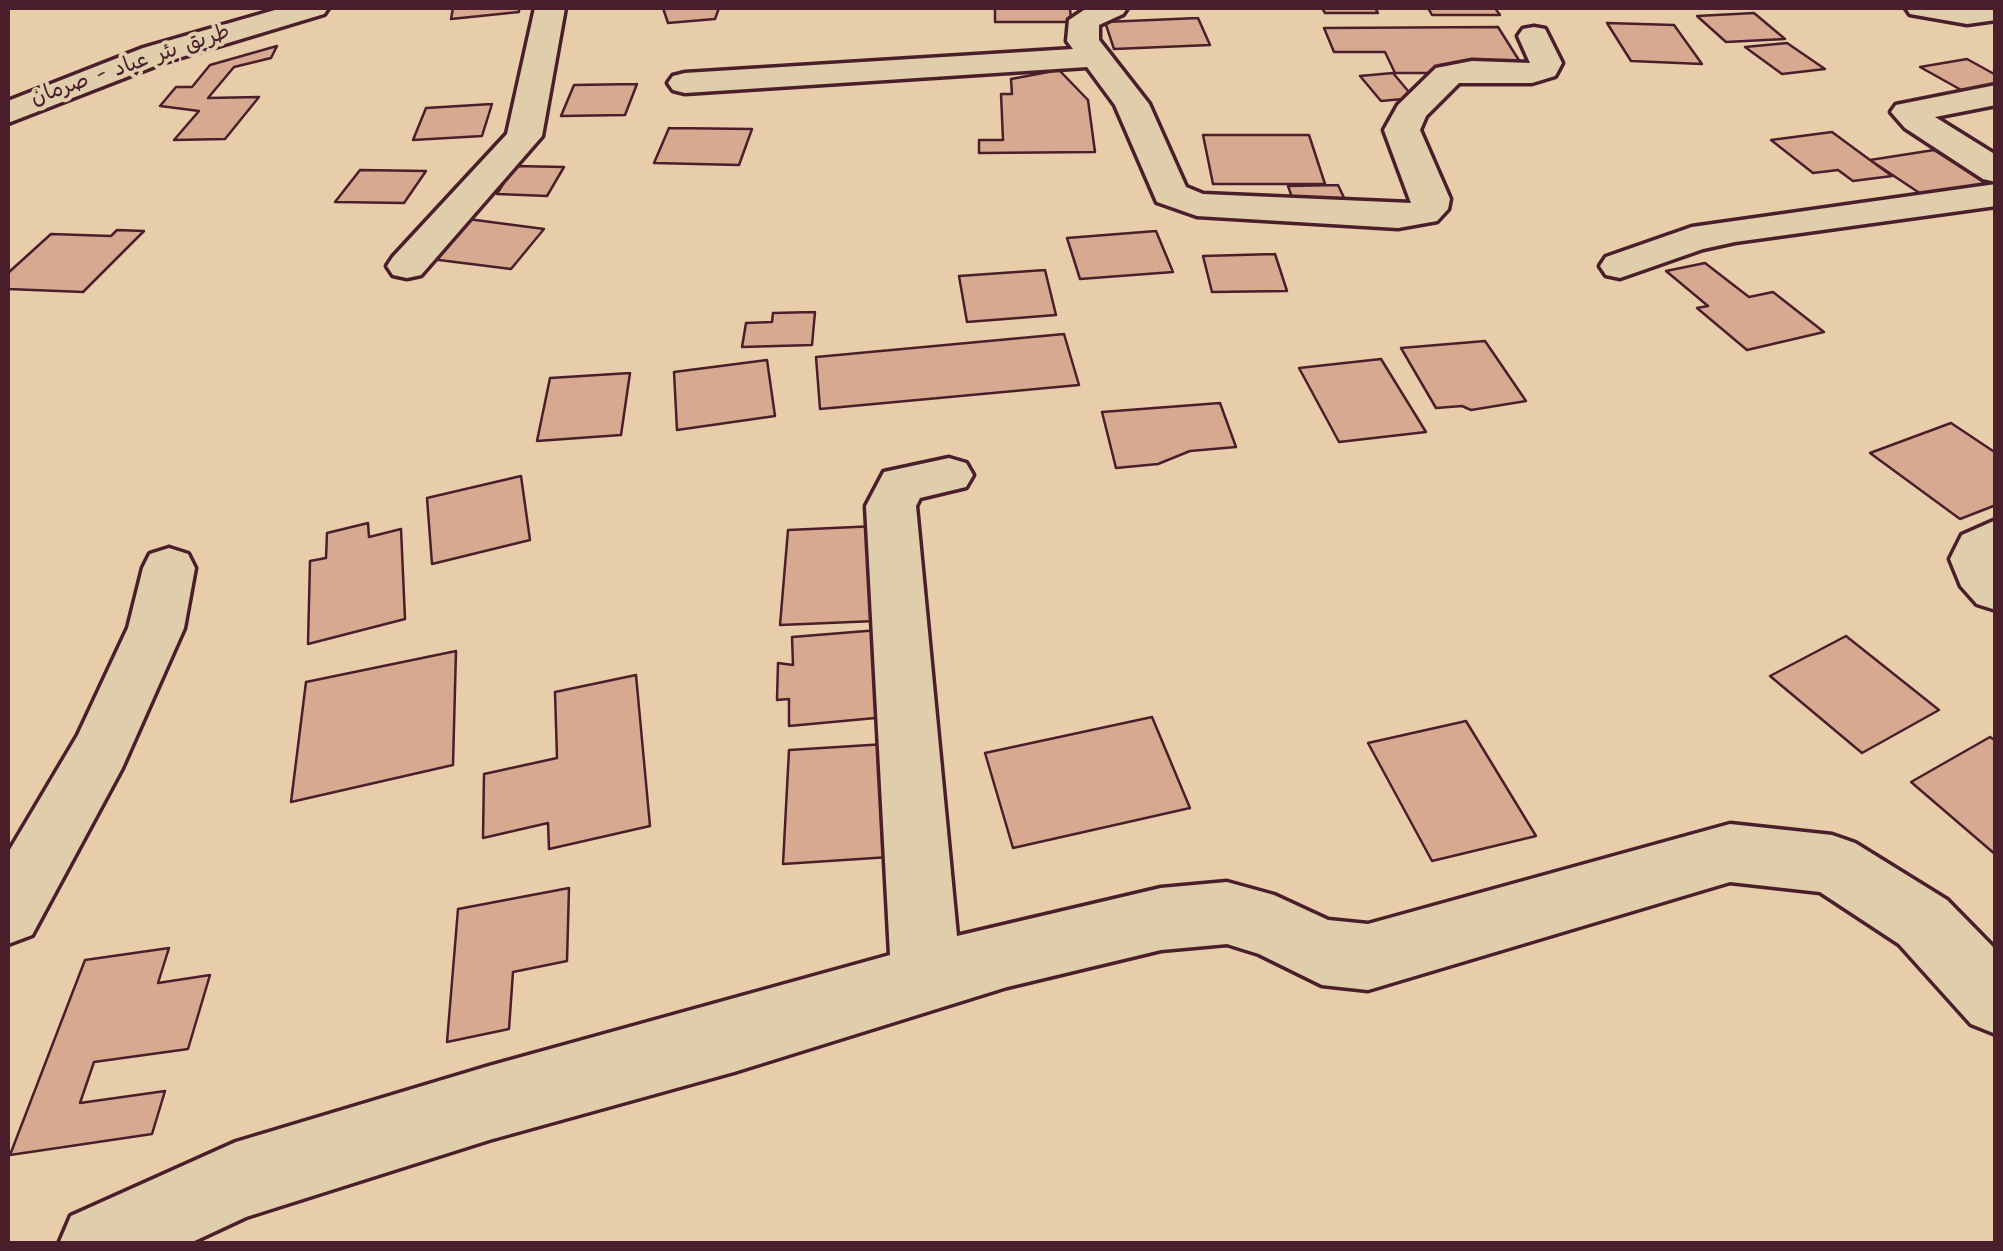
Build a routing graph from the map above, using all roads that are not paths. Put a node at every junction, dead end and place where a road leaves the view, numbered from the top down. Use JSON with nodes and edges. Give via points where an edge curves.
{"nodes":[{"id":1,"x":313,"y":8,"type":"edge"},
{"id":2,"x":550,"y":8,"type":"edge"},
{"id":3,"x":1112,"y":8,"type":"edge"},
{"id":4,"x":1921,"y":8,"type":"edge"},
{"id":5,"x":1996,"y":11,"type":"edge"},
{"id":6,"x":1534,"y":36,"type":"dead end"},
{"id":7,"x":1096,"y":57,"type":"junction"},
{"id":8,"x":685,"y":83,"type":"dead end"},
{"id":9,"x":1996,"y":95,"type":"edge"},
{"id":10,"x":16,"y":107,"type":"edge"},
{"id":11,"x":1990,"y":195,"type":"edge"},
{"id":12,"x":406,"y":266,"type":"dead end"},
{"id":13,"x":1620,"y":266,"type":"dead end"},
{"id":14,"x":948,"y":475,"type":"dead end"},
{"id":15,"x":1996,"y":540,"type":"edge"},
{"id":16,"x":169,"y":568,"type":"dead end"},
{"id":17,"x":1996,"y":590,"type":"edge"},
{"id":18,"x":8,"y":913,"type":"edge"},
{"id":19,"x":926,"y":978,"type":"junction"},
{"id":20,"x":1996,"y":1000,"type":"edge"},
{"id":21,"x":99,"y":1244,"type":"edge"}],
"edges":[{"from":1,"to":10,"type":"main road","name":"طريق بئر عياد - صرمان","via":[[154,55]]},
{"from":2,"to":12,"type":"main road","via":[[524,136]]},
{"from":3,"to":7,"type":"main road","via":[[1084,20],[1084,40]]},
{"from":4,"to":5,"type":"main road","via":[[1967,15]]},
{"from":6,"to":7,"type":"main road","via":[[1543,69],[1448,75],[1410,112],[1402,130],[1431,199],[1423,213],[1398,216],[1179,201],[1170,194],[1132,104]]},
{"from":7,"to":8,"type":"main road"},
{"from":9,"to":11,"type":"main road","via":[[1908,112]]},
{"from":11,"to":13,"type":"main road","via":[[1735,230]]},
{"from":14,"to":19,"type":"main road","via":[[901,484],[891,506]]},
{"from":15,"to":17,"type":"main road","via":[[1980,548],[1976,559]]},
{"from":16,"to":18,"type":"main road","via":[[156,628],[102,750]]},
{"from":19,"to":20,"type":"main road","via":[[1161,919],[1227,913],[1322,952],[1368,957],[1730,853],[1832,864],[1923,922]]},
{"from":19,"to":21,"type":"main road","via":[[236,1181]]}]}
